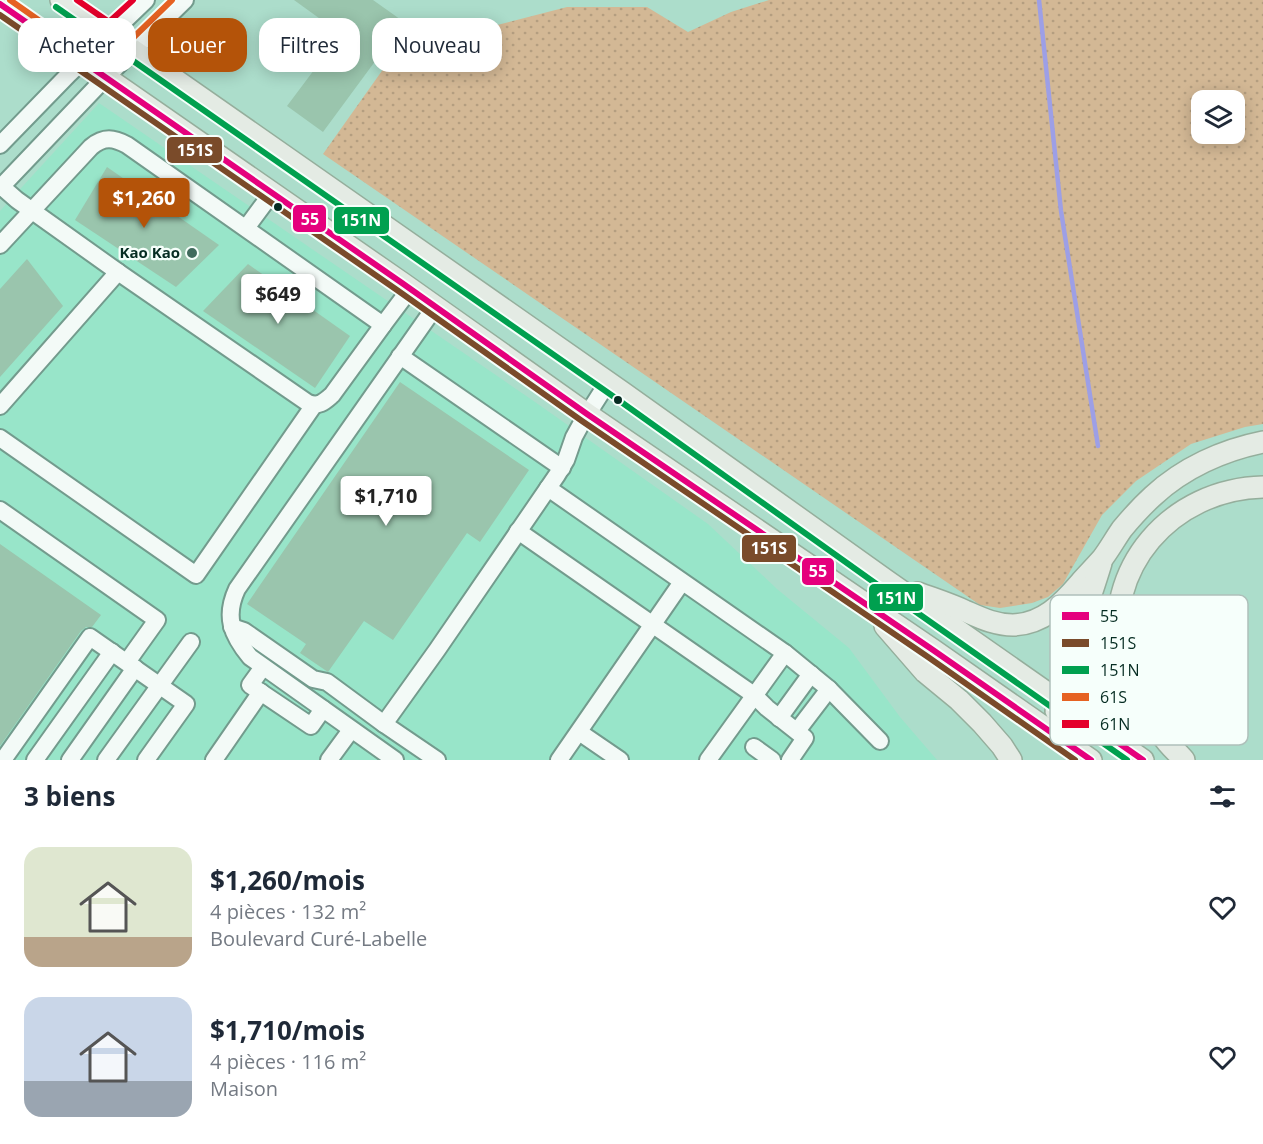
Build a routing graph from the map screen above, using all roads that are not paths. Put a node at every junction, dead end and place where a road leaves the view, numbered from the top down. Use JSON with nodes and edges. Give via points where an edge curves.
{"nodes":[{"id":1,"x":61,"y":0,"type":"edge"},
{"id":2,"x":146,"y":0,"type":"edge"},
{"id":3,"x":185,"y":0,"type":"edge"},
{"id":4,"x":0,"y":4,"type":"edge"},
{"id":5,"x":20,"y":18,"type":"edge"},
{"id":6,"x":87,"y":18,"type":"edge"},
{"id":7,"x":127,"y":18,"type":"edge"},
{"id":8,"x":136,"y":47,"type":"edge"},
{"id":9,"x":136,"y":52,"type":"edge"},
{"id":10,"x":72,"y":72,"type":"edge"},
{"id":11,"x":96,"y":72,"type":"edge"},
{"id":12,"x":111,"y":72,"type":"edge"},
{"id":13,"x":105,"y":78,"type":"junction"},
{"id":14,"x":0,"y":145,"type":"edge"},
{"id":15,"x":1,"y":187,"type":"edge"},
{"id":16,"x":272,"y":193,"type":"junction"},
{"id":17,"x":31,"y":210,"type":"junction"},
{"id":18,"x":246,"y":228,"type":"junction"},
{"id":19,"x":0,"y":245,"type":"edge"},
{"id":20,"x":118,"y":272,"type":"junction"},
{"id":21,"x":411,"y":289,"type":"junction"},
{"id":22,"x":435,"y":307,"type":"junction"},
{"id":23,"x":384,"y":325,"type":"junction"},
{"id":24,"x":400,"y":356,"type":"junction"},
{"id":25,"x":608,"y":382,"type":"junction"},
{"id":26,"x":314,"y":405,"type":"junction"},
{"id":27,"x":0,"y":406,"type":"edge"},
{"id":28,"x":587,"y":414,"type":"junction"},
{"id":29,"x":0,"y":438,"type":"edge"},
{"id":30,"x":1263,"y":442,"type":"edge"},
{"id":31,"x":561,"y":468,"type":"junction"},
{"id":32,"x":1263,"y":487,"type":"edge"},
{"id":33,"x":548,"y":488,"type":"junction"},
{"id":34,"x":0,"y":510,"type":"edge"},
{"id":35,"x":518,"y":531,"type":"junction"},
{"id":36,"x":1103,"y":558,"type":"junction"},
{"id":37,"x":887,"y":581,"type":"junction"},
{"id":38,"x":682,"y":582,"type":"junction"},
{"id":39,"x":1071,"y":595,"type":"edge"},
{"id":40,"x":1092,"y":595,"type":"edge"},
{"id":41,"x":1122,"y":595,"type":"edge"},
{"id":42,"x":867,"y":605,"type":"junction"},
{"id":43,"x":1050,"y":612,"type":"edge"},
{"id":44,"x":653,"y":625,"type":"junction"},
{"id":45,"x":232,"y":627,"type":"junction"},
{"id":46,"x":191,"y":642,"type":"dead end"},
{"id":47,"x":112,"y":652,"type":"junction"},
{"id":48,"x":785,"y":653,"type":"junction"},
{"id":49,"x":131,"y":665,"type":"junction"},
{"id":50,"x":263,"y":667,"type":"junction"},
{"id":51,"x":810,"y":674,"type":"junction"},
{"id":52,"x":160,"y":685,"type":"junction"},
{"id":53,"x":829,"y":689,"type":"junction"},
{"id":54,"x":261,"y":692,"type":"junction"},
{"id":55,"x":754,"y":695,"type":"junction"},
{"id":56,"x":1050,"y":695,"type":"edge"},
{"id":57,"x":323,"y":709,"type":"junction"},
{"id":58,"x":779,"y":718,"type":"junction"},
{"id":59,"x":384,"y":724,"type":"junction"},
{"id":60,"x":351,"y":729,"type":"junction"},
{"id":61,"x":797,"y":731,"type":"junction"},
{"id":62,"x":1050,"y":731,"type":"edge"},
{"id":63,"x":579,"y":732,"type":"junction"},
{"id":64,"x":880,"y":741,"type":"dead end"},
{"id":65,"x":1070,"y":745,"type":"edge"},
{"id":66,"x":1121,"y":745,"type":"edge"},
{"id":67,"x":1171,"y":745,"type":"edge"},
{"id":68,"x":754,"y":747,"type":"dead end"},
{"id":69,"x":384,"y":757,"type":"edge"},
{"id":70,"x":3,"y":760,"type":"edge"},
{"id":71,"x":35,"y":760,"type":"edge"},
{"id":72,"x":70,"y":760,"type":"edge"},
{"id":73,"x":105,"y":760,"type":"edge"},
{"id":74,"x":146,"y":760,"type":"edge"},
{"id":75,"x":214,"y":760,"type":"edge"},
{"id":76,"x":329,"y":760,"type":"edge"},
{"id":77,"x":437,"y":760,"type":"edge"},
{"id":78,"x":559,"y":760,"type":"edge"},
{"id":79,"x":620,"y":760,"type":"edge"},
{"id":80,"x":708,"y":760,"type":"edge"},
{"id":81,"x":772,"y":760,"type":"edge"},
{"id":82,"x":790,"y":760,"type":"edge"},
{"id":83,"x":1011,"y":760,"type":"edge"},
{"id":84,"x":1091,"y":760,"type":"edge"},
{"id":85,"x":1143,"y":760,"type":"edge"},
{"id":86,"x":1184,"y":760,"type":"edge"}],
"edges":[{"from":1,"to":6,"type":"main road"},
{"from":2,"to":7,"type":"street"},
{"from":3,"to":8,"type":"street"},
{"from":4,"to":5,"type":"main road"},
{"from":9,"to":25,"type":"main road"},
{"from":10,"to":14,"type":"street"},
{"from":11,"to":13,"type":"main road"},
{"from":12,"to":13,"type":"street"},
{"from":13,"to":15,"type":"street"},
{"from":13,"to":16,"type":"main road"},
{"from":15,"to":17,"type":"street"},
{"from":16,"to":18,"type":"street"},
{"from":16,"to":21,"type":"main road"},
{"from":17,"to":18,"type":"street","via":[[97,142],[108,138],[127,145]]},
{"from":17,"to":19,"type":"street"},
{"from":17,"to":20,"type":"street"},
{"from":18,"to":23,"type":"street"},
{"from":20,"to":26,"type":"street"},
{"from":20,"to":27,"type":"street"},
{"from":21,"to":22,"type":"main road"},
{"from":21,"to":23,"type":"street"},
{"from":22,"to":24,"type":"street"},
{"from":22,"to":28,"type":"main road"},
{"from":23,"to":26,"type":"street","via":[[332,395]]},
{"from":24,"to":31,"type":"street"},
{"from":24,"to":45,"type":"street","via":[[237,589],[230,611]]},
{"from":25,"to":28,"type":"street"},
{"from":25,"to":37,"type":"main road"},
{"from":26,"to":29,"type":"street","via":[[196,575]]},
{"from":28,"to":31,"type":"street"},
{"from":28,"to":42,"type":"main road"},
{"from":30,"to":36,"type":"main road","via":[[1208,460],[1164,487],[1124,528]]},
{"from":31,"to":33,"type":"street"},
{"from":32,"to":41,"type":"main road","via":[[1219,494],[1179,513],[1162,527],[1134,563]]},
{"from":33,"to":35,"type":"street"},
{"from":33,"to":38,"type":"street"},
{"from":34,"to":49,"type":"street","via":[[157,620]]},
{"from":35,"to":44,"type":"street"},
{"from":35,"to":59,"type":"street"},
{"from":36,"to":39,"type":"main road"},
{"from":36,"to":40,"type":"main road"},
{"from":37,"to":43,"type":"main road","via":[[988,621],[1015,625]]},
{"from":37,"to":56,"type":"main road"},
{"from":38,"to":44,"type":"street"},
{"from":38,"to":48,"type":"street"},
{"from":42,"to":62,"type":"main road"},
{"from":42,"to":83,"type":"main road","via":[[925,672],[982,723]]},
{"from":44,"to":55,"type":"street"},
{"from":44,"to":63,"type":"street"},
{"from":45,"to":50,"type":"street","via":[[243,648]]},
{"from":45,"to":59,"type":"street","via":[[244,631],[313,679],[327,682]]},
{"from":46,"to":52,"type":"street"},
{"from":47,"to":49,"type":"street"},
{"from":47,"to":70,"type":"street","via":[[90,637]]},
{"from":47,"to":71,"type":"street"},
{"from":48,"to":51,"type":"street"},
{"from":48,"to":55,"type":"street"},
{"from":49,"to":52,"type":"street"},
{"from":49,"to":72,"type":"street"},
{"from":50,"to":54,"type":"street","via":[[250,685]]},
{"from":50,"to":57,"type":"street"},
{"from":51,"to":53,"type":"street"},
{"from":51,"to":58,"type":"street"},
{"from":52,"to":73,"type":"street"},
{"from":52,"to":74,"type":"street","via":[[186,704]]},
{"from":53,"to":61,"type":"street"},
{"from":53,"to":64,"type":"street"},
{"from":54,"to":57,"type":"street","via":[[311,726]]},
{"from":54,"to":75,"type":"street"},
{"from":55,"to":58,"type":"street"},
{"from":55,"to":80,"type":"street"},
{"from":57,"to":60,"type":"street"},
{"from":58,"to":61,"type":"street"},
{"from":59,"to":77,"type":"street"},
{"from":60,"to":69,"type":"street"},
{"from":60,"to":76,"type":"street"},
{"from":61,"to":82,"type":"street","via":[[806,738]]},
{"from":63,"to":78,"type":"street"},
{"from":63,"to":79,"type":"street"},
{"from":65,"to":84,"type":"main road"},
{"from":66,"to":85,"type":"main road"},
{"from":67,"to":86,"type":"main road"},
{"from":68,"to":81,"type":"street"}]}
